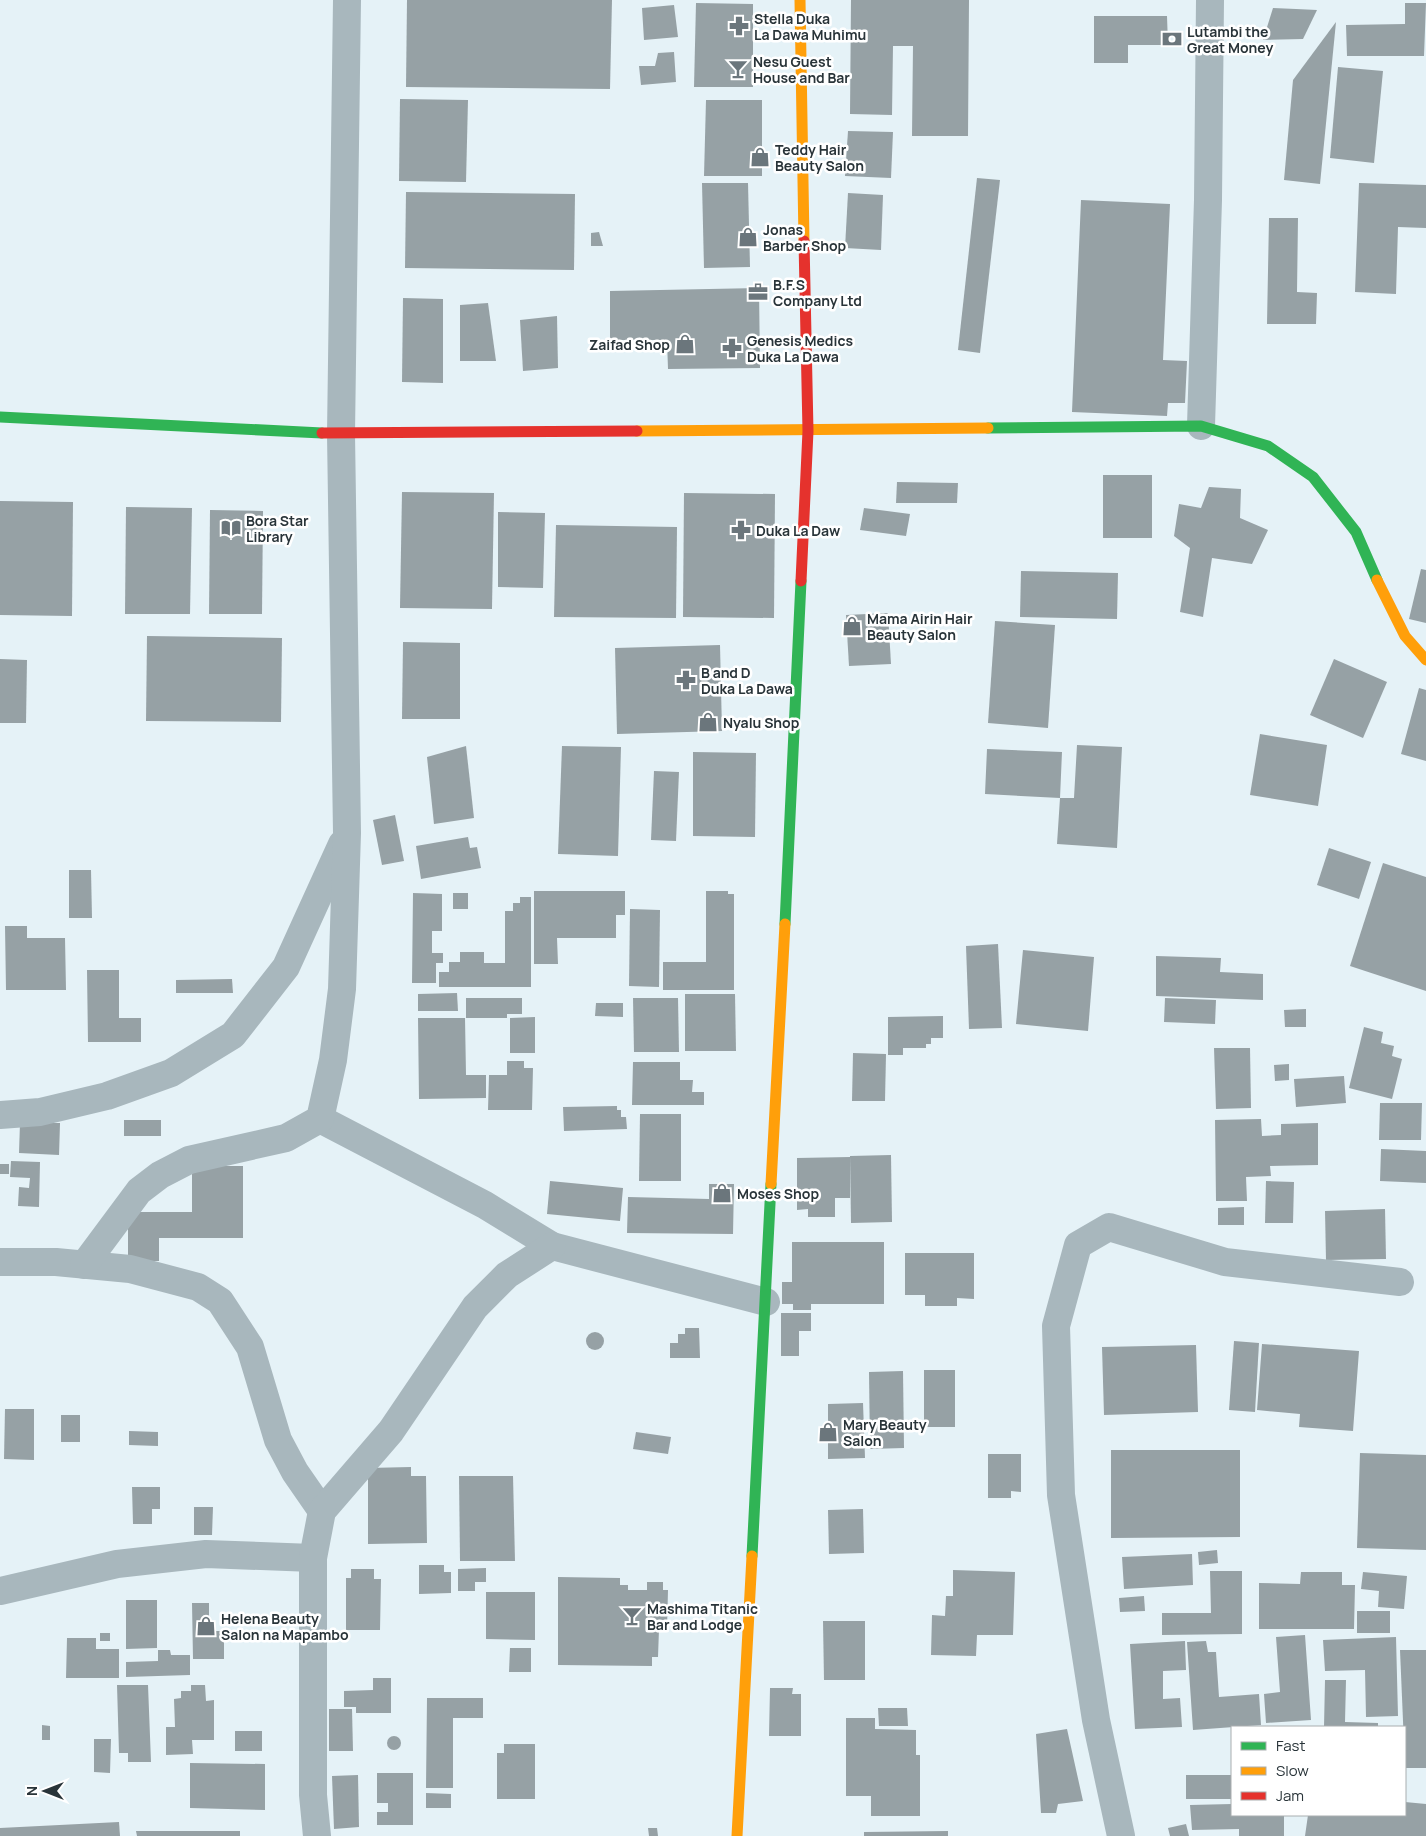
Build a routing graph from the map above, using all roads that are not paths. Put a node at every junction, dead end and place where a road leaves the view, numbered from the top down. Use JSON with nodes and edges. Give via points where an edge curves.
{"nodes":[{"id":1,"x":347,"y":0,"type":"edge"},
{"id":2,"x":800,"y":0,"type":"edge"},
{"id":3,"x":1210,"y":0,"type":"edge"},
{"id":4,"x":0,"y":417,"type":"edge"},
{"id":5,"x":1201,"y":426,"type":"junction"},
{"id":6,"x":808,"y":431,"type":"junction"},
{"id":7,"x":341,"y":434,"type":"junction"},
{"id":8,"x":1426,"y":660,"type":"edge"},
{"id":9,"x":347,"y":833,"type":"junction"},
{"id":10,"x":0,"y":1115,"type":"edge"},
{"id":11,"x":320,"y":1119,"type":"junction"},
{"id":12,"x":552,"y":1246,"type":"junction"},
{"id":13,"x":0,"y":1262,"type":"edge"},
{"id":14,"x":84,"y":1265,"type":"junction"},
{"id":15,"x":1400,"y":1282,"type":"dead end"},
{"id":16,"x":766,"y":1302,"type":"junction"},
{"id":17,"x":322,"y":1511,"type":"junction"},
{"id":18,"x":313,"y":1558,"type":"junction"},
{"id":19,"x":0,"y":1591,"type":"edge"},
{"id":20,"x":317,"y":1836,"type":"edge"},
{"id":21,"x":737,"y":1836,"type":"edge"},
{"id":22,"x":1121,"y":1836,"type":"edge"}],
"edges":[{"from":1,"to":7,"type":"street"},
{"from":2,"to":6,"type":"street"},
{"from":3,"to":5,"type":"street"},
{"from":4,"to":7,"type":"street"},
{"from":5,"to":6,"type":"street"},
{"from":5,"to":8,"type":"street","via":[[1268,446],[1313,477],[1356,532],[1404,636]]},
{"from":6,"to":7,"type":"street"},
{"from":6,"to":16,"type":"street"},
{"from":7,"to":9,"type":"street"},
{"from":9,"to":10,"type":"street","via":[[286,967],[233,1036],[171,1073],[107,1096],[40,1112]]},
{"from":9,"to":11,"type":"street","via":[[342,989],[333,1060]]},
{"from":11,"to":12,"type":"street","via":[[485,1205]]},
{"from":11,"to":14,"type":"street","via":[[286,1138],[189,1160],[160,1175],[138,1191]]},
{"from":12,"to":16,"type":"street"},
{"from":12,"to":17,"type":"street","via":[[507,1275],[475,1307],[392,1431]]},
{"from":13,"to":14,"type":"street"},
{"from":14,"to":17,"type":"street","via":[[130,1269],[188,1284],[220,1302],[250,1347],[278,1440]]},
{"from":15,"to":22,"type":"street","via":[[1224,1262],[1109,1227],[1078,1245],[1056,1326],[1061,1495],[1096,1720]]},
{"from":16,"to":21,"type":"street"},
{"from":17,"to":18,"type":"street"},
{"from":18,"to":19,"type":"street","via":[[196,1556],[117,1564]]},
{"from":18,"to":20,"type":"street","via":[[313,1795]]}]}
